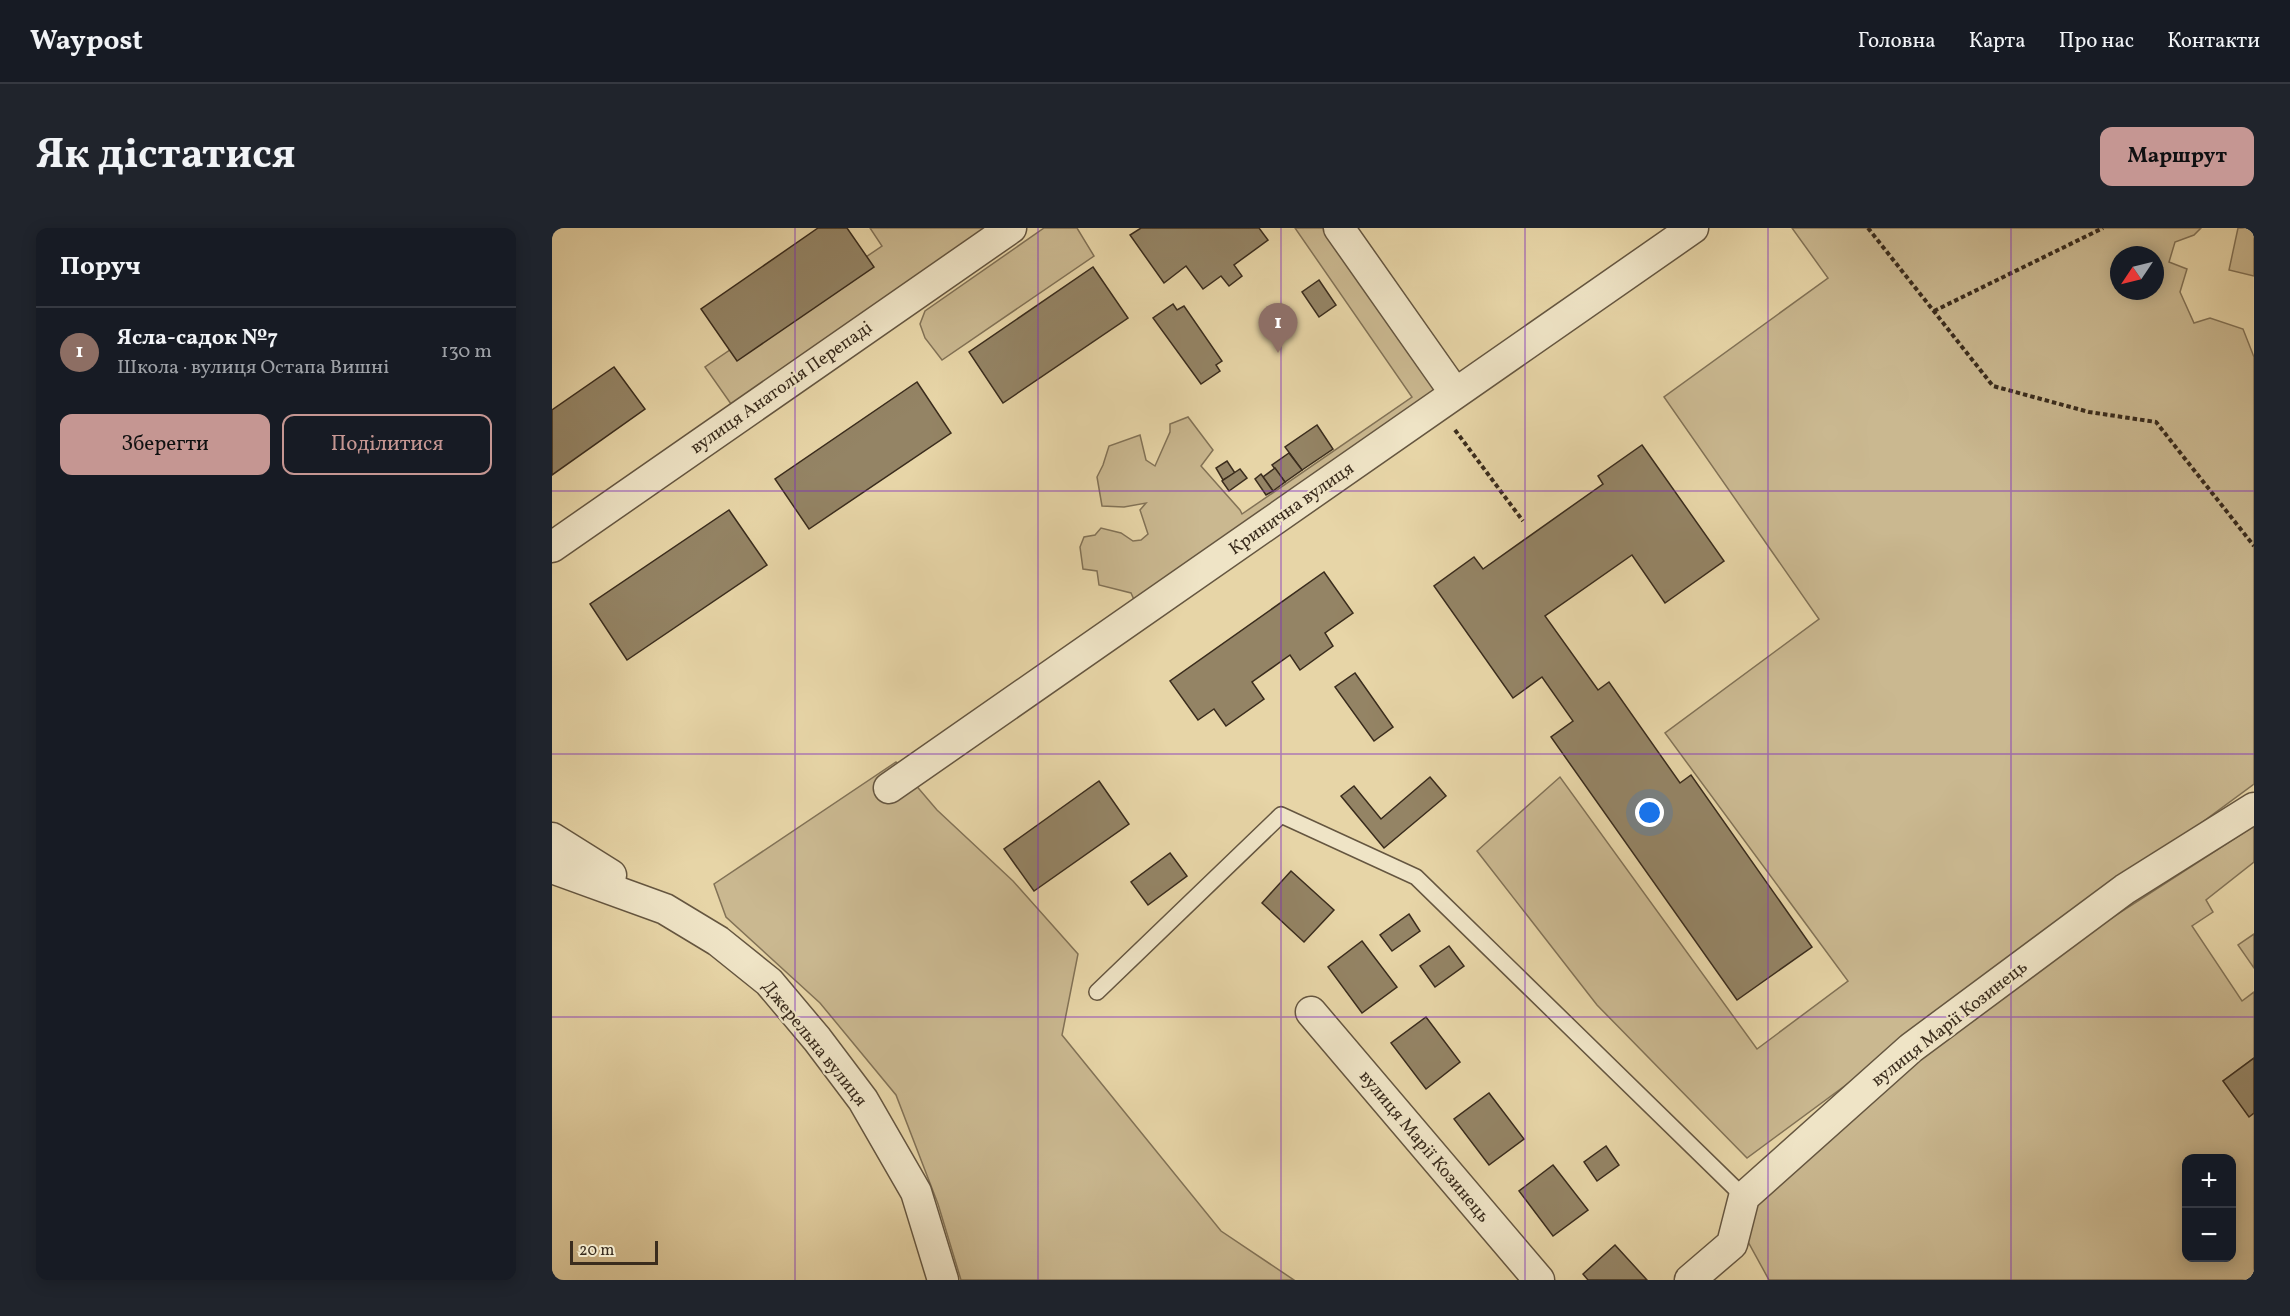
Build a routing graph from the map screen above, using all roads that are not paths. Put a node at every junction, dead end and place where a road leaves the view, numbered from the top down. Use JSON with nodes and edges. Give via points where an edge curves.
{"nodes":[{"id":1,"x":1011,"y":228,"type":"edge"},
{"id":2,"x":1339,"y":228,"type":"edge"},
{"id":3,"x":1692,"y":228,"type":"edge"},
{"id":4,"x":1446,"y":400,"type":"junction"},
{"id":5,"x":552,"y":547,"type":"edge"},
{"id":6,"x":889,"y":788,"type":"dead end"},
{"id":7,"x":2254,"y":808,"type":"edge"},
{"id":8,"x":552,"y":838,"type":"edge"},
{"id":9,"x":552,"y":868,"type":"edge"},
{"id":10,"x":665,"y":909,"type":"junction"},
{"id":11,"x":1097,"y":992,"type":"dead end"},
{"id":12,"x":1311,"y":1012,"type":"dead end"},
{"id":13,"x":1744,"y":1197,"type":"junction"},
{"id":14,"x":943,"y":1280,"type":"edge"},
{"id":15,"x":1539,"y":1280,"type":"edge"},
{"id":16,"x":1690,"y":1280,"type":"edge"}],
"edges":[{"from":1,"to":5,"type":"street","name":"вулиця Анатолія Перепаді"},
{"from":2,"to":4,"type":"street"},
{"from":3,"to":4,"type":"street","name":"Кринична вулиця"},
{"from":4,"to":6,"type":"street","name":"Кринична вулиця"},
{"from":7,"to":13,"type":"street","name":"вулиця Марії Козинець","via":[[2125,889],[1911,1048]]},
{"from":8,"to":10,"type":"street"},
{"from":9,"to":10,"type":"street","name":"Джерельна вулиця"},
{"from":10,"to":14,"type":"street","name":"Джерельна вулиця","via":[[718,941],[769,982],[863,1100],[916,1192]]},
{"from":11,"to":13,"type":"lane","via":[[1281,815],[1416,877]]},
{"from":12,"to":15,"type":"street","name":"вулиця Марії Козинець"},
{"from":13,"to":16,"type":"street","via":[[1732,1244]]}]}
